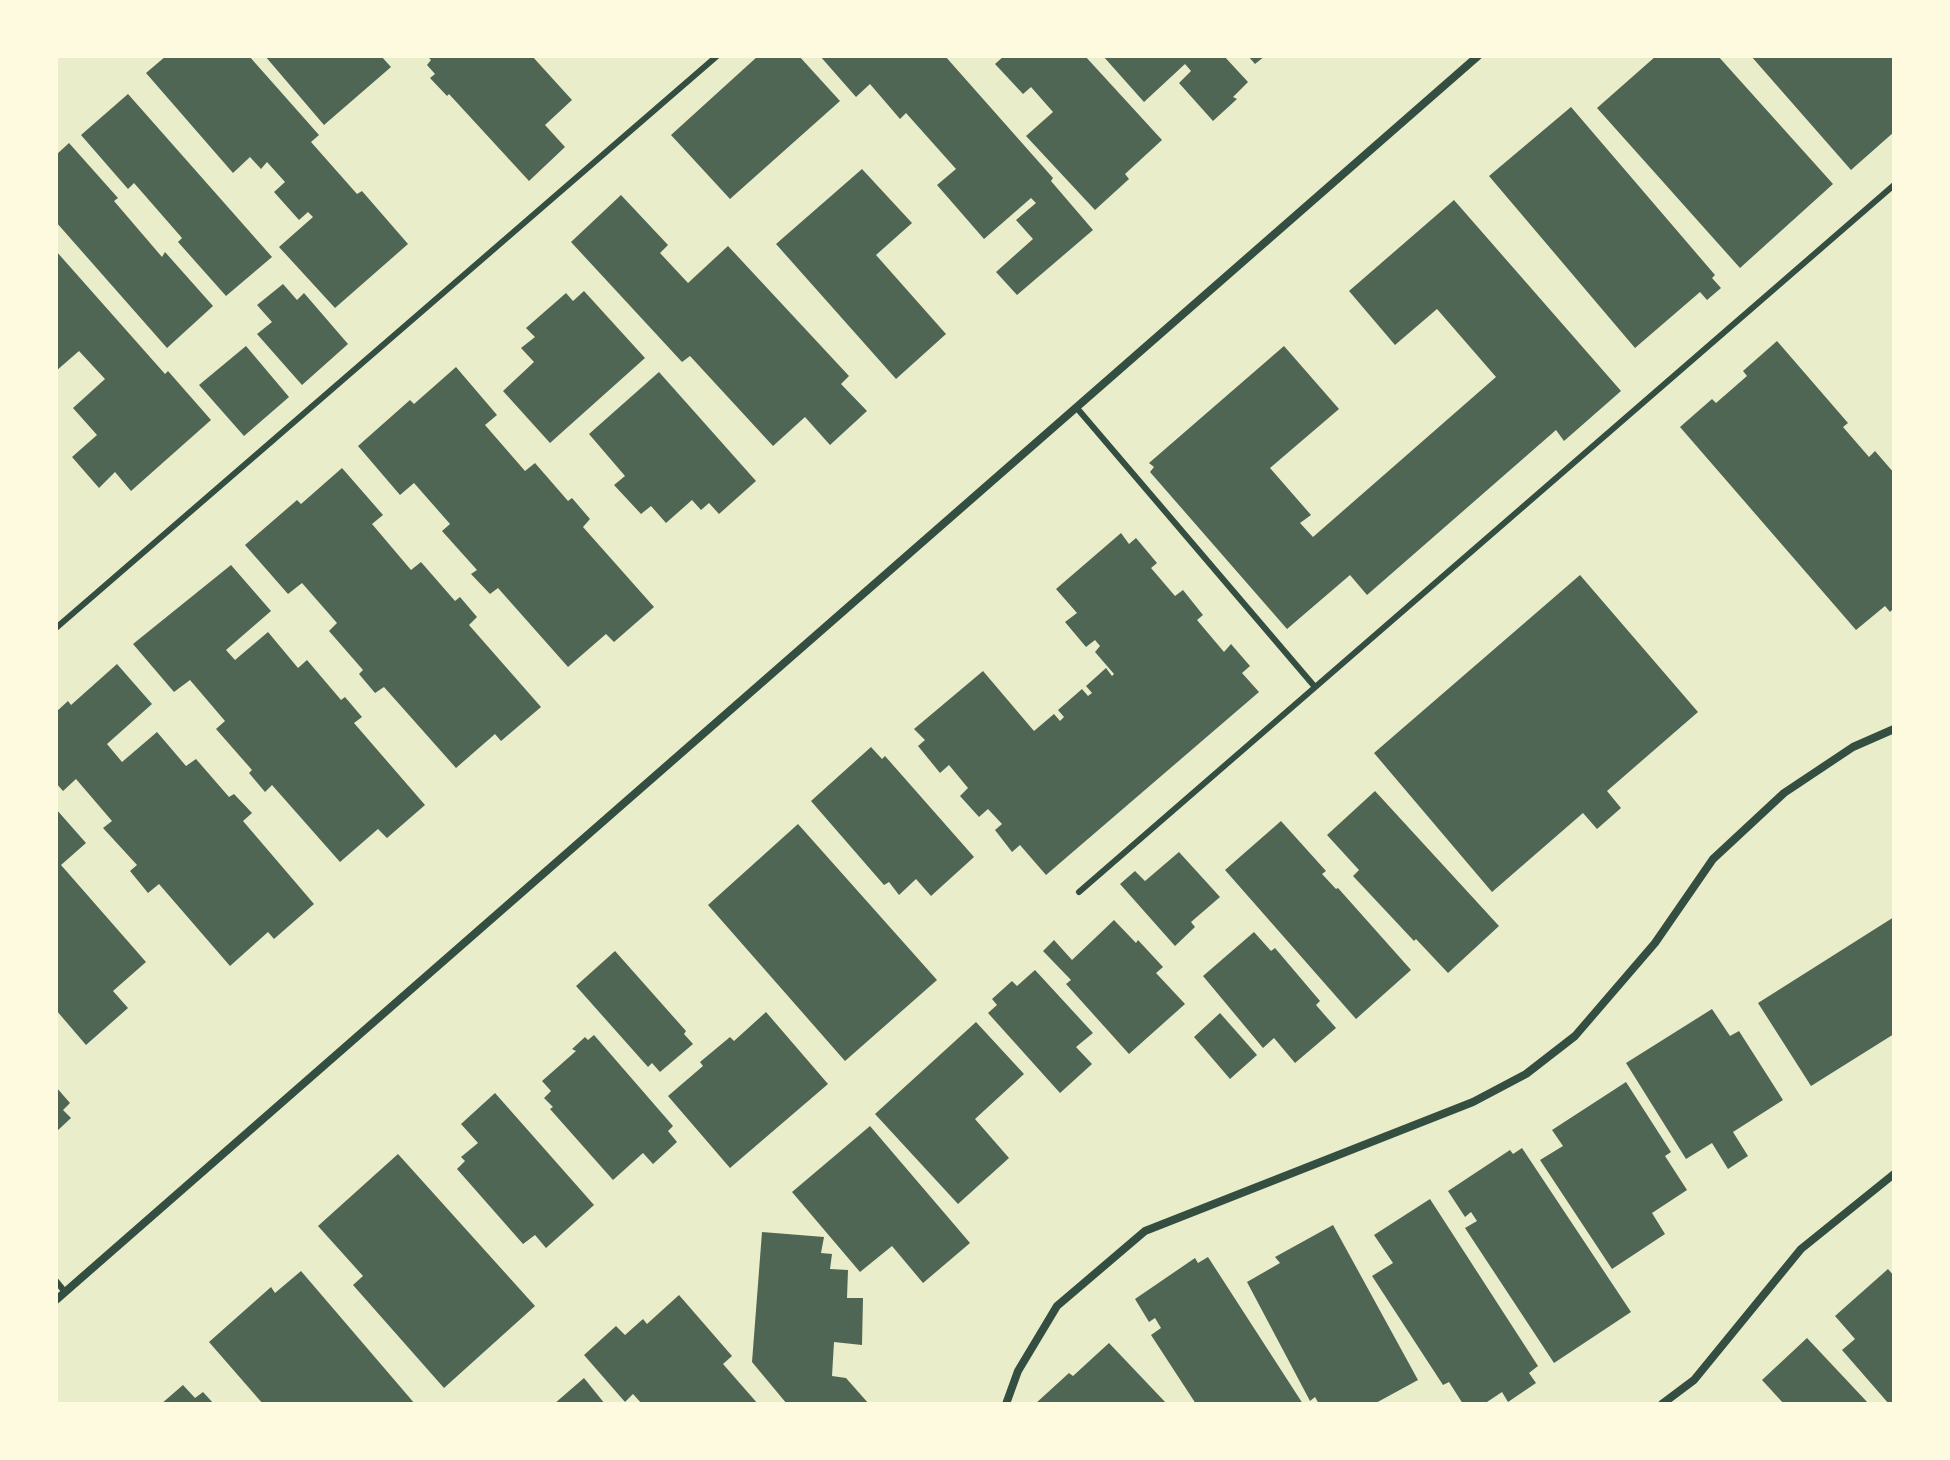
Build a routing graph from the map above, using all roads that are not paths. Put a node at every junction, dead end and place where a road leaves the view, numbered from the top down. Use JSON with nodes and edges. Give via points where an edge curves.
{"nodes":[{"id":1,"x":717,"y":56,"type":"edge"},
{"id":2,"x":1478,"y":56,"type":"edge"},
{"id":3,"x":1894,"y":185,"type":"edge"},
{"id":4,"x":1076,"y":407,"type":"junction"},
{"id":5,"x":56,"y":628,"type":"edge"},
{"id":6,"x":1315,"y":687,"type":"junction"},
{"id":7,"x":1894,"y":729,"type":"edge"},
{"id":8,"x":1079,"y":892,"type":"dead end"},
{"id":9,"x":1894,"y":1174,"type":"edge"},
{"id":10,"x":56,"y":1281,"type":"edge"},
{"id":11,"x":65,"y":1292,"type":"junction"},
{"id":12,"x":56,"y":1300,"type":"edge"},
{"id":13,"x":1006,"y":1404,"type":"edge"},
{"id":14,"x":1662,"y":1404,"type":"edge"}],
"edges":[{"from":1,"to":5,"type":"lane"},
{"from":2,"to":4,"type":"street"},
{"from":3,"to":6,"type":"lane"},
{"from":4,"to":6,"type":"lane"},
{"from":4,"to":11,"type":"street"},
{"from":6,"to":8,"type":"lane"},
{"from":7,"to":13,"type":"street","via":[[1853,747],[1784,793],[1713,859],[1655,943],[1575,1036],[1526,1074],[1473,1102],[1145,1231],[1057,1306],[1018,1371]]},
{"from":9,"to":14,"type":"street","via":[[1801,1249],[1694,1380]]},
{"from":10,"to":11,"type":"lane"},
{"from":11,"to":12,"type":"street"}]}
